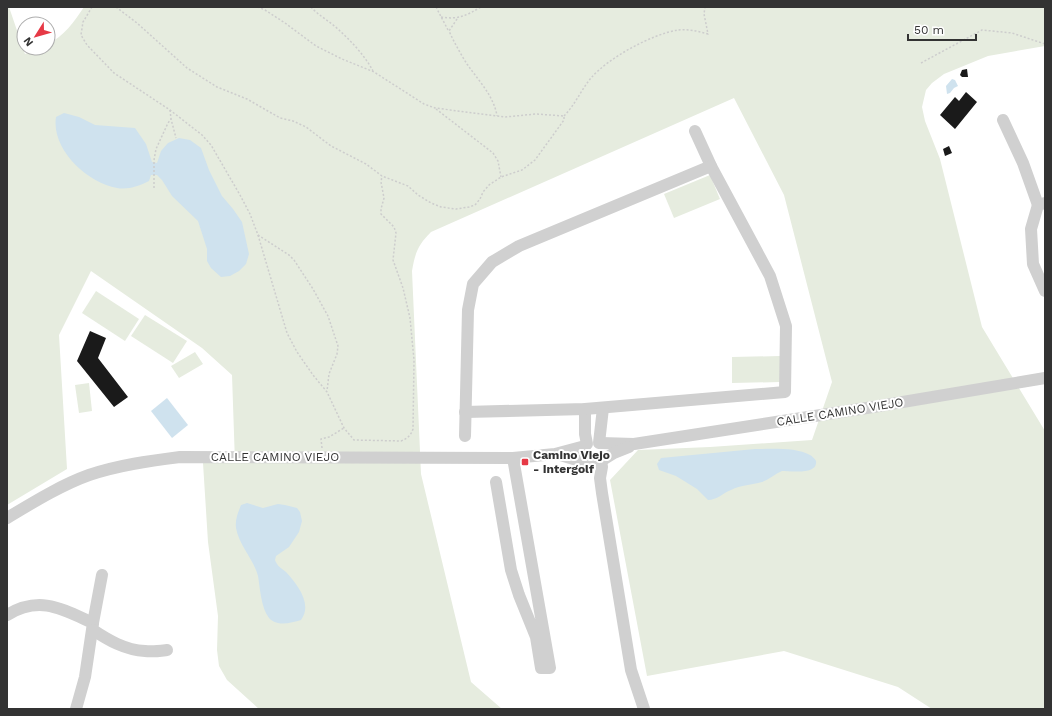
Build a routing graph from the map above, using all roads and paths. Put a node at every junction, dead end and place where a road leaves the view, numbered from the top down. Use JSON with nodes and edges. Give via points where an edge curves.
{"nodes":[{"id":1,"x":92,"y":7,"type":"edge"},
{"id":2,"x":116,"y":7,"type":"edge"},
{"id":3,"x":258,"y":7,"type":"edge"},
{"id":4,"x":311,"y":7,"type":"edge"},
{"id":5,"x":436,"y":7,"type":"edge"},
{"id":6,"x":482,"y":7,"type":"edge"},
{"id":7,"x":706,"y":7,"type":"edge"},
{"id":8,"x":442,"y":17,"type":"junction"},
{"id":9,"x":457,"y":19,"type":"junction"},
{"id":10,"x":449,"y":31,"type":"junction"},
{"id":11,"x":1045,"y":44,"type":"edge"},
{"id":12,"x":920,"y":63,"type":"dead end"},
{"id":13,"x":374,"y":72,"type":"junction"},
{"id":14,"x":435,"y":108,"type":"junction"},
{"id":15,"x":170,"y":110,"type":"junction"},
{"id":16,"x":497,"y":116,"type":"junction"},
{"id":17,"x":564,"y":116,"type":"junction"},
{"id":18,"x":171,"y":119,"type":"junction"},
{"id":19,"x":1003,"y":120,"type":"dead end"},
{"id":20,"x":695,"y":131,"type":"dead end"},
{"id":21,"x":176,"y":138,"type":"dead end"},
{"id":22,"x":711,"y":166,"type":"junction"},
{"id":23,"x":382,"y":176,"type":"junction"},
{"id":24,"x":501,"y":177,"type":"junction"},
{"id":25,"x":154,"y":188,"type":"dead end"},
{"id":26,"x":1042,"y":204,"type":"edge"},
{"id":27,"x":258,"y":235,"type":"junction"},
{"id":28,"x":1045,"y":291,"type":"edge"},
{"id":29,"x":1045,"y":378,"type":"edge"},
{"id":30,"x":327,"y":392,"type":"junction"},
{"id":31,"x":603,"y":408,"type":"junction"},
{"id":32,"x":585,"y":409,"type":"junction"},
{"id":33,"x":466,"y":412,"type":"junction"},
{"id":34,"x":344,"y":428,"type":"junction"},
{"id":35,"x":465,"y":436,"type":"dead end"},
{"id":36,"x":593,"y":444,"type":"junction"},
{"id":37,"x":634,"y":444,"type":"junction"},
{"id":38,"x":555,"y":454,"type":"junction"},
{"id":39,"x":322,"y":458,"type":"junction"},
{"id":40,"x":514,"y":458,"type":"junction"},
{"id":41,"x":596,"y":461,"type":"junction"},
{"id":42,"x":496,"y":482,"type":"dead end"},
{"id":43,"x":7,"y":518,"type":"edge"},
{"id":44,"x":102,"y":575,"type":"dead end"},
{"id":45,"x":7,"y":614,"type":"edge"},
{"id":46,"x":93,"y":627,"type":"junction"},
{"id":47,"x":166,"y":650,"type":"dead end"},
{"id":48,"x":76,"y":709,"type":"edge"},
{"id":49,"x":644,"y":709,"type":"edge"}],
"edges":[{"from":1,"to":15,"type":"path","via":[[83,22],[81,35],[87,45],[114,74]]},
{"from":2,"to":23,"type":"path","via":[[187,68],[217,87],[247,99],[280,118],[306,127],[331,146],[366,164]]},
{"from":3,"to":13,"type":"path","via":[[316,46]]},
{"from":4,"to":13,"type":"path","via":[[340,30]]},
{"from":5,"to":8,"type":"path"},
{"from":6,"to":9,"type":"path"},
{"from":7,"to":17,"type":"path","via":[[704,14],[708,34],[694,30],[662,33],[613,59],[601,67]]},
{"from":8,"to":9,"type":"path"},
{"from":8,"to":10,"type":"path"},
{"from":9,"to":10,"type":"path"},
{"from":10,"to":16,"type":"path","via":[[467,64],[494,103]]},
{"from":11,"to":12,"type":"path","via":[[1012,33],[982,30]]},
{"from":13,"to":14,"type":"path","via":[[424,104]]},
{"from":14,"to":16,"type":"path"},
{"from":14,"to":24,"type":"path","via":[[493,153],[498,161]]},
{"from":15,"to":18,"type":"path"},
{"from":15,"to":27,"type":"path","via":[[211,145],[250,214]]},
{"from":16,"to":17,"type":"path"},
{"from":17,"to":24,"type":"path","via":[[564,120],[535,160],[522,170]]},
{"from":18,"to":21,"type":"path"},
{"from":18,"to":25,"type":"path","via":[[156,149]]},
{"from":19,"to":26,"type":"street"},
{"from":20,"to":22,"type":"street"},
{"from":22,"to":31,"type":"street","via":[[770,276],[786,326],[785,392]]},
{"from":22,"to":33,"type":"street","via":[[519,246],[492,262],[473,284],[468,310]]},
{"from":23,"to":24,"type":"path","via":[[408,186],[436,205],[456,209],[475,205],[489,185]]},
{"from":23,"to":34,"type":"path","via":[[384,198],[381,214],[394,227],[396,233],[393,260],[410,318],[414,360],[413,429],[407,439],[401,441],[360,441],[354,440]]},
{"from":26,"to":28,"type":"street","via":[[1031,229],[1033,264]]},
{"from":27,"to":30,"type":"path","via":[[287,333],[313,376]]},
{"from":27,"to":30,"type":"path","via":[[294,260],[328,316],[338,346],[329,374]]},
{"from":29,"to":37,"type":"street","name":"CALLE CAMINO VIEJO"},
{"from":30,"to":34,"type":"path"},
{"from":31,"to":32,"type":"street"},
{"from":31,"to":36,"type":"street"},
{"from":32,"to":33,"type":"street"},
{"from":32,"to":36,"type":"street","via":[[585,434]]},
{"from":33,"to":35,"type":"street"},
{"from":34,"to":39,"type":"path","via":[[321,439]]},
{"from":36,"to":37,"type":"street","name":"CALLE CAMINO VIEJO"},
{"from":36,"to":38,"type":"street","name":"CALLE CAMINO VIEJO"},
{"from":36,"to":41,"type":"street","via":[[605,447],[607,453]]},
{"from":36,"to":41,"type":"street","via":[[582,454],[584,459]]},
{"from":37,"to":41,"type":"street","name":"CALLE CAMINO VIEJO"},
{"from":38,"to":40,"type":"street","name":"CALLE CAMINO VIEJO"},
{"from":38,"to":41,"type":"street","name":"CALLE CAMINO VIEJO"},
{"from":39,"to":40,"type":"street","name":"CALLE CAMINO VIEJO"},
{"from":39,"to":43,"type":"street","name":"CALLE CAMINO VIEJO","via":[[180,457],[134,463],[89,476],[40,498]]},
{"from":40,"to":42,"type":"street","via":[[550,668],[541,668],[536,637],[511,570]]},
{"from":41,"to":49,"type":"street","via":[[631,670]]},
{"from":44,"to":46,"type":"street"},
{"from":45,"to":46,"type":"street","via":[[19,608],[45,605],[61,609]]},
{"from":46,"to":47,"type":"street","via":[[118,644],[132,649],[146,652]]},
{"from":46,"to":48,"type":"street","via":[[85,677]]}]}
